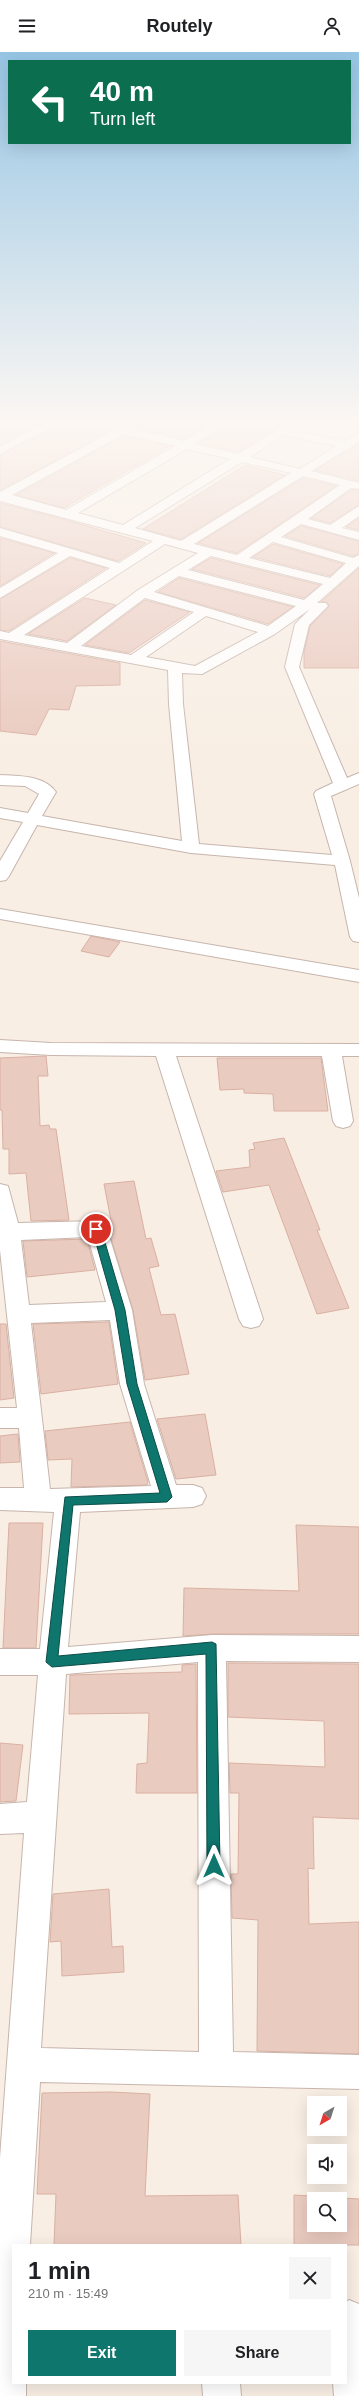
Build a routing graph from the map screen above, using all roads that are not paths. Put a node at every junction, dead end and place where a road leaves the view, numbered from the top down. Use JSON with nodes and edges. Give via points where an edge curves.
{"nodes":[{"id":1,"x":133,"y":531,"type":"edge"},
{"id":2,"x":205,"y":531,"type":"edge"},
{"id":3,"x":282,"y":531,"type":"edge"},
{"id":4,"x":341,"y":531,"type":"edge"},
{"id":5,"x":0,"y":532,"type":"edge"},
{"id":6,"x":359,"y":536,"type":"edge"},
{"id":7,"x":16,"y":537,"type":"junction"},
{"id":8,"x":272,"y":538,"type":"junction"},
{"id":9,"x":163,"y":540,"type":"junction"},
{"id":10,"x":183,"y":545,"type":"junction"},
{"id":11,"x":0,"y":547,"type":"edge"},
{"id":12,"x":68,"y":552,"type":"junction"},
{"id":13,"x":208,"y":552,"type":"junction"},
{"id":14,"x":239,"y":559,"type":"junction"},
{"id":15,"x":358,"y":564,"type":"edge"},
{"id":16,"x":120,"y":567,"type":"junction"},
{"id":17,"x":176,"y":571,"type":"junction"},
{"id":18,"x":331,"y":582,"type":"junction"},
{"id":19,"x":0,"y":594,"type":"edge"},
{"id":20,"x":143,"y":594,"type":"junction"},
{"id":21,"x":307,"y":605,"type":"junction"},
{"id":22,"x":205,"y":611,"type":"junction"},
{"id":23,"x":270,"y":630,"type":"junction"},
{"id":24,"x":6,"y":636,"type":"edge"},
{"id":25,"x":69,"y":648,"type":"junction"},
{"id":26,"x":134,"y":660,"type":"junction"},
{"id":27,"x":175,"y":667,"type":"junction"},
{"id":28,"x":359,"y":778,"type":"edge"},
{"id":29,"x":0,"y":780,"type":"edge"},
{"id":30,"x":342,"y":785,"type":"junction"},
{"id":31,"x":0,"y":813,"type":"edge"},
{"id":32,"x":34,"y":819,"type":"junction"},
{"id":33,"x":191,"y":848,"type":"junction"},
{"id":34,"x":342,"y":861,"type":"junction"},
{"id":35,"x":0,"y":876,"type":"edge"},
{"id":36,"x":0,"y":914,"type":"edge"},
{"id":37,"x":359,"y":937,"type":"edge"},
{"id":38,"x":359,"y":976,"type":"edge"},
{"id":39,"x":0,"y":1046,"type":"edge"},
{"id":40,"x":164,"y":1049,"type":"junction"},
{"id":41,"x":331,"y":1050,"type":"junction"},
{"id":42,"x":359,"y":1050,"type":"edge"},
{"id":43,"x":343,"y":1121,"type":"dead end"},
{"id":44,"x":0,"y":1192,"type":"edge"},
{"id":45,"x":4,"y":1231,"type":"edge"},
{"id":46,"x":120,"y":1310,"type":"junction"},
{"id":47,"x":18,"y":1315,"type":"junction"},
{"id":48,"x":251,"y":1319,"type":"dead end"},
{"id":49,"x":0,"y":1418,"type":"edge"},
{"id":50,"x":30,"y":1418,"type":"junction"},
{"id":51,"x":193,"y":1496,"type":"dead end"},
{"id":52,"x":167,"y":1497,"type":"junction"},
{"id":53,"x":0,"y":1499,"type":"edge"},
{"id":54,"x":53,"y":1500,"type":"junction"},
{"id":55,"x":212,"y":1648,"type":"junction"},
{"id":56,"x":359,"y":1649,"type":"edge"},
{"id":57,"x":0,"y":1662,"type":"edge"},
{"id":58,"x":52,"y":1662,"type":"junction"},
{"id":59,"x":40,"y":1817,"type":"junction"},
{"id":60,"x":0,"y":1819,"type":"edge"},
{"id":61,"x":24,"y":2065,"type":"junction"},
{"id":62,"x":216,"y":2069,"type":"junction"},
{"id":63,"x":359,"y":2072,"type":"edge"},
{"id":64,"x":7,"y":2315,"type":"edge"},
{"id":65,"x":351,"y":2319,"type":"edge"},
{"id":66,"x":221,"y":2384,"type":"edge"},
{"id":67,"x":7,"y":2396,"type":"edge"},
{"id":68,"x":222,"y":2396,"type":"edge"},
{"id":69,"x":353,"y":2396,"type":"edge"}],
"edges":[{"from":1,"to":9,"type":"street"},
{"from":2,"to":10,"type":"street"},
{"from":3,"to":8,"type":"street"},
{"from":4,"to":6,"type":"street"},
{"from":5,"to":7,"type":"street"},
{"from":7,"to":11,"type":"street"},
{"from":7,"to":12,"type":"street"},
{"from":8,"to":14,"type":"street"},
{"from":8,"to":15,"type":"street"},
{"from":9,"to":10,"type":"street"},
{"from":9,"to":16,"type":"street"},
{"from":10,"to":13,"type":"street"},
{"from":12,"to":16,"type":"street"},
{"from":12,"to":19,"type":"street"},
{"from":13,"to":14,"type":"street"},
{"from":13,"to":17,"type":"street"},
{"from":14,"to":18,"type":"street"},
{"from":15,"to":18,"type":"street"},
{"from":15,"to":30,"type":"street","via":[[302,624],[292,667]]},
{"from":16,"to":24,"type":"street"},
{"from":17,"to":20,"type":"street"},
{"from":17,"to":21,"type":"street"},
{"from":18,"to":21,"type":"street"},
{"from":20,"to":22,"type":"street"},
{"from":20,"to":25,"type":"street"},
{"from":21,"to":23,"type":"street"},
{"from":22,"to":23,"type":"street"},
{"from":22,"to":26,"type":"street"},
{"from":23,"to":27,"type":"street","via":[[197,671]]},
{"from":24,"to":25,"type":"street"},
{"from":25,"to":26,"type":"street"},
{"from":26,"to":27,"type":"street"},
{"from":27,"to":33,"type":"street","via":[[176,704]]},
{"from":28,"to":30,"type":"street"},
{"from":29,"to":32,"type":"street","via":[[28,781],[48,792]]},
{"from":30,"to":34,"type":"street","via":[[322,794]]},
{"from":31,"to":32,"type":"street"},
{"from":32,"to":33,"type":"street"},
{"from":32,"to":35,"type":"street"},
{"from":33,"to":34,"type":"street"},
{"from":34,"to":37,"type":"street"},
{"from":36,"to":38,"type":"street"},
{"from":39,"to":40,"type":"street"},
{"from":40,"to":41,"type":"street"},
{"from":40,"to":48,"type":"street"},
{"from":41,"to":42,"type":"street"},
{"from":41,"to":43,"type":"street"},
{"from":44,"to":45,"type":"street"},
{"from":45,"to":46,"type":"street","via":[[96,1229]]},
{"from":45,"to":47,"type":"street"},
{"from":46,"to":47,"type":"street"},
{"from":46,"to":52,"type":"street","via":[[132,1384]]},
{"from":47,"to":50,"type":"street"},
{"from":49,"to":50,"type":"street"},
{"from":50,"to":54,"type":"street"},
{"from":51,"to":52,"type":"street"},
{"from":52,"to":54,"type":"street"},
{"from":53,"to":54,"type":"street"},
{"from":54,"to":58,"type":"street"},
{"from":55,"to":56,"type":"street"},
{"from":55,"to":58,"type":"street"},
{"from":55,"to":62,"type":"street"},
{"from":57,"to":58,"type":"street"},
{"from":58,"to":59,"type":"street"},
{"from":59,"to":60,"type":"street"},
{"from":59,"to":61,"type":"street"},
{"from":61,"to":62,"type":"street"},
{"from":61,"to":64,"type":"street"},
{"from":62,"to":63,"type":"street"},
{"from":64,"to":67,"type":"street"},
{"from":65,"to":69,"type":"street"},
{"from":66,"to":68,"type":"street"}]}
